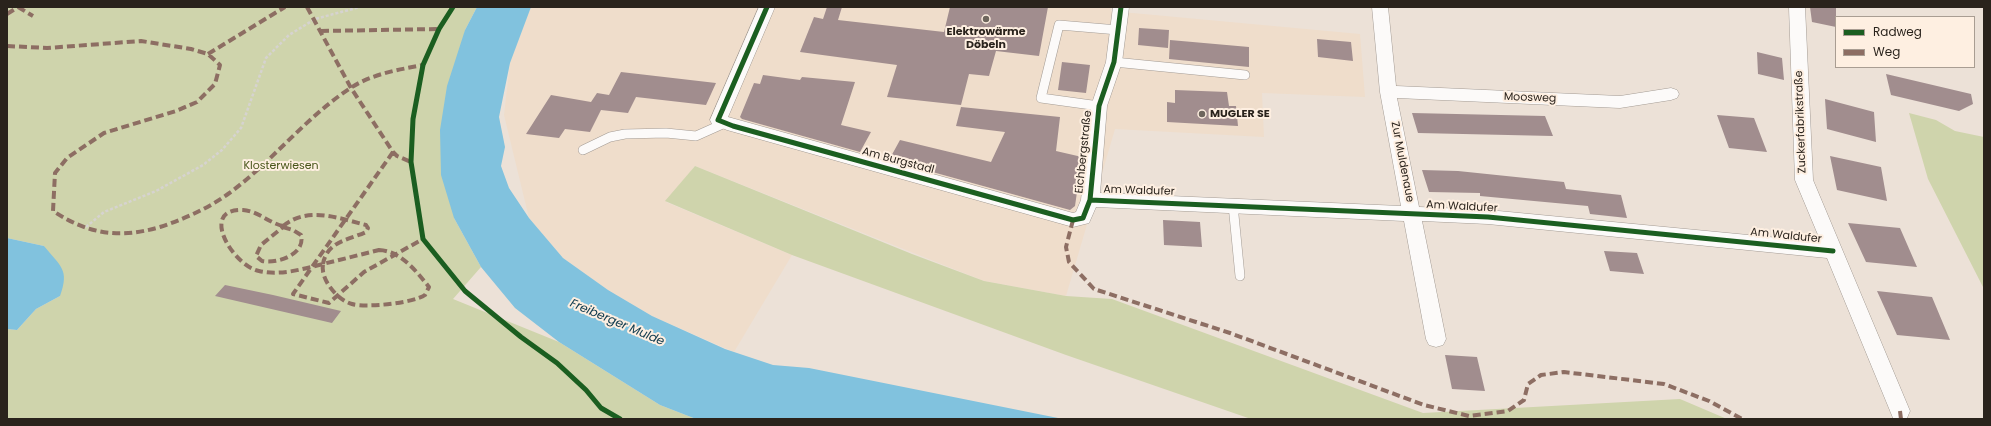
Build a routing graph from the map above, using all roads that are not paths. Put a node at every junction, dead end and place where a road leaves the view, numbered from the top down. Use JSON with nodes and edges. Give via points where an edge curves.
{"nodes":[{"id":1,"x":767,"y":7,"type":"edge"},
{"id":2,"x":1121,"y":7,"type":"edge"},
{"id":3,"x":1380,"y":7,"type":"edge"},
{"id":4,"x":1797,"y":7,"type":"edge"},
{"id":5,"x":1118,"y":30,"type":"junction"},
{"id":6,"x":1114,"y":62,"type":"junction"},
{"id":7,"x":1246,"y":75,"type":"dead end"},
{"id":8,"x":1388,"y":92,"type":"junction"},
{"id":9,"x":1671,"y":94,"type":"dead end"},
{"id":10,"x":1099,"y":106,"type":"junction"},
{"id":11,"x":722,"y":122,"type":"junction"},
{"id":12,"x":584,"y":150,"type":"dead end"},
{"id":13,"x":1090,"y":200,"type":"junction"},
{"id":14,"x":1233,"y":205,"type":"junction"},
{"id":15,"x":1412,"y":214,"type":"junction"},
{"id":16,"x":1073,"y":220,"type":"joint"},
{"id":17,"x":1833,"y":251,"type":"junction"},
{"id":18,"x":1240,"y":276,"type":"dead end"},
{"id":19,"x":1436,"y":338,"type":"dead end"},
{"id":20,"x":1900,"y":411,"type":"dead end"}],
"edges":[{"from":1,"to":11,"type":"street"},
{"from":2,"to":5,"type":"street","name":"Eichbergstraße"},
{"from":3,"to":8,"type":"street","name":"Zur Muldenaue"},
{"from":4,"to":17,"type":"street","name":"Zuckerfabrikstraße","via":[[1804,180]]},
{"from":5,"to":6,"type":"street","name":"Eichbergstraße"},
{"from":5,"to":10,"type":"lane","via":[[1059,25],[1041,98]]},
{"from":6,"to":7,"type":"lane"},
{"from":6,"to":10,"type":"street","name":"Eichbergstraße"},
{"from":8,"to":9,"type":"street","name":"Moosweg","via":[[1620,102]]},
{"from":8,"to":15,"type":"street","name":"Zur Muldenaue"},
{"from":10,"to":13,"type":"street","name":"Eichbergstraße"},
{"from":11,"to":12,"type":"lane","via":[[696,136],[666,133],[625,134],[610,137]]},
{"from":11,"to":16,"type":"street","name":"Am Burgstadl"},
{"from":13,"to":14,"type":"street","name":"Am Waldufer"},
{"from":13,"to":16,"type":"street","name":"Eichbergstraße","via":[[1083,218]]},
{"from":14,"to":15,"type":"street","name":"Am Waldufer"},
{"from":14,"to":18,"type":"lane"},
{"from":15,"to":17,"type":"street","name":"Am Waldufer","via":[[1488,217]]},
{"from":15,"to":19,"type":"street","name":"Zur Muldenaue"},
{"from":17,"to":20,"type":"street","name":"Zuckerfabrikstraße"}]}
